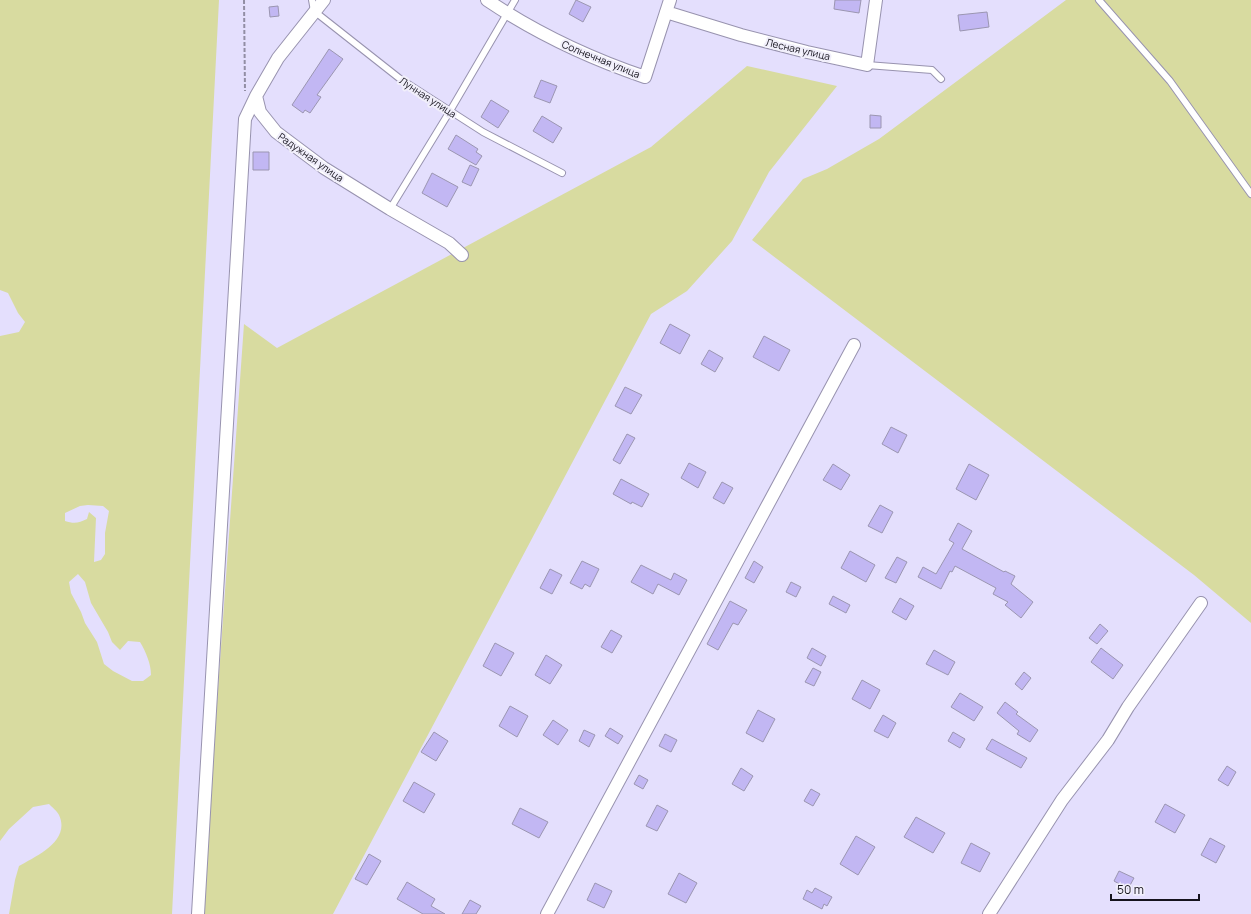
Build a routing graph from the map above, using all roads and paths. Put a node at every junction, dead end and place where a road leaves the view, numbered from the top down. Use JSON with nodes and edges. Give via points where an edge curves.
{"nodes":[{"id":1,"x":244,"y":0,"type":"edge"},
{"id":2,"x":324,"y":0,"type":"edge"},
{"id":3,"x":487,"y":0,"type":"edge"},
{"id":4,"x":516,"y":0,"type":"edge"},
{"id":5,"x":670,"y":0,"type":"edge"},
{"id":6,"x":876,"y":0,"type":"edge"},
{"id":7,"x":1099,"y":0,"type":"edge"},
{"id":8,"x":313,"y":6,"type":"edge"},
{"id":9,"x":666,"y":12,"type":"junction"},
{"id":10,"x":507,"y":13,"type":"junction"},
{"id":11,"x":867,"y":65,"type":"junction"},
{"id":12,"x":941,"y":79,"type":"dead end"},
{"id":13,"x":250,"y":95,"type":"junction"},
{"id":14,"x":450,"y":111,"type":"junction"},
{"id":15,"x":562,"y":173,"type":"dead end"},
{"id":16,"x":1251,"y":194,"type":"edge"},
{"id":17,"x":390,"y":209,"type":"junction"},
{"id":18,"x":462,"y":255,"type":"dead end"},
{"id":19,"x":854,"y":344,"type":"dead end"},
{"id":20,"x":1201,"y":603,"type":"dead end"},
{"id":21,"x":198,"y":914,"type":"edge"},
{"id":22,"x":547,"y":914,"type":"edge"},
{"id":23,"x":988,"y":914,"type":"edge"}],
"edges":[{"from":1,"to":13,"type":"path"},
{"from":2,"to":8,"type":"street"},
{"from":3,"to":10,"type":"street","name":"Солнечная улица"},
{"from":4,"to":10,"type":"lane"},
{"from":5,"to":9,"type":"street","name":"Солнечная улица"},
{"from":6,"to":11,"type":"street"},
{"from":7,"to":16,"type":"lane","via":[[1170,81]]},
{"from":8,"to":13,"type":"street"},
{"from":8,"to":14,"type":"lane","name":"Лунная улица","via":[[399,78]]},
{"from":9,"to":10,"type":"street","name":"Солнечная улица","via":[[645,77],[614,67],[567,46]]},
{"from":9,"to":11,"type":"street","name":"Лесная улица","via":[[741,35]]},
{"from":10,"to":14,"type":"lane"},
{"from":11,"to":12,"type":"lane","via":[[932,70]]},
{"from":13,"to":17,"type":"street","name":"Радужная улица","via":[[276,132],[324,168]]},
{"from":13,"to":21,"type":"street","via":[[244,118]]},
{"from":14,"to":15,"type":"lane","name":"Лунная улица","via":[[482,132]]},
{"from":14,"to":17,"type":"lane"},
{"from":17,"to":18,"type":"street","name":"Радужная улица","via":[[449,243]]},
{"from":19,"to":22,"type":"street"},
{"from":20,"to":23,"type":"street","via":[[1108,740],[1062,800]]}]}
